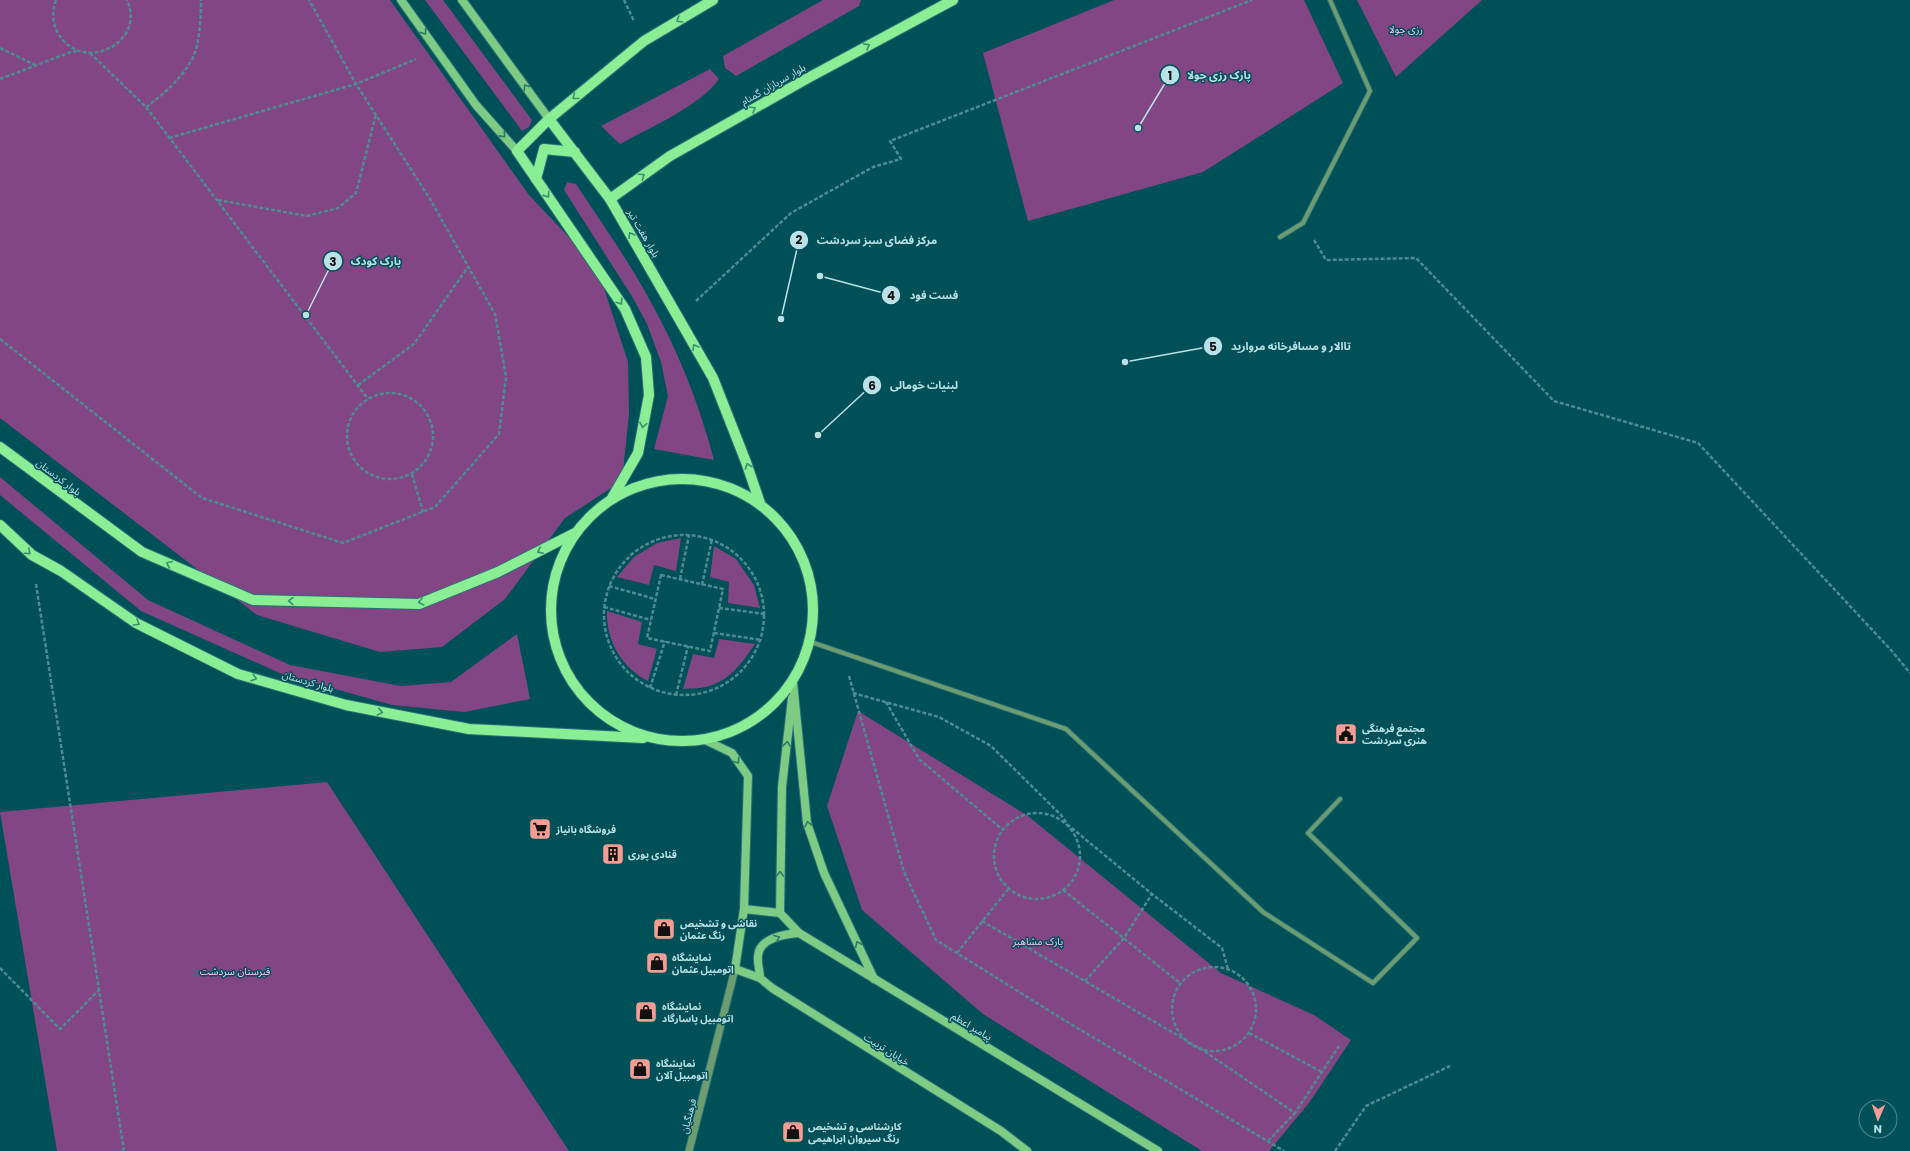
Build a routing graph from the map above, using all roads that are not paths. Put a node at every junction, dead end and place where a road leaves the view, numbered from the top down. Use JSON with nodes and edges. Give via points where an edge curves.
{"nodes":[{"id":1,"x":402,"y":0,"type":"edge"},
{"id":2,"x":462,"y":0,"type":"edge"},
{"id":3,"x":713,"y":0,"type":"edge"},
{"id":4,"x":954,"y":0,"type":"edge"},
{"id":5,"x":1330,"y":0,"type":"edge"},
{"id":6,"x":549,"y":119,"type":"junction"},
{"id":7,"x":517,"y":151,"type":"junction"},
{"id":8,"x":575,"y":152,"type":"junction"},
{"id":9,"x":536,"y":179,"type":"junction"},
{"id":10,"x":610,"y":199,"type":"junction"},
{"id":11,"x":1280,"y":237,"type":"dead end"},
{"id":12,"x":0,"y":447,"type":"edge"},
{"id":13,"x":612,"y":498,"type":"junction"},
{"id":14,"x":760,"y":503,"type":"junction"},
{"id":15,"x":0,"y":525,"type":"edge"},
{"id":16,"x":575,"y":533,"type":"junction"},
{"id":17,"x":811,"y":642,"type":"junction"},
{"id":18,"x":793,"y":682,"type":"junction"},
{"id":19,"x":652,"y":738,"type":"junction"},
{"id":20,"x":705,"y":740,"type":"junction"},
{"id":21,"x":1340,"y":799,"type":"dead end"},
{"id":22,"x":744,"y":908,"type":"junction"},
{"id":23,"x":780,"y":913,"type":"junction"},
{"id":24,"x":799,"y":933,"type":"junction"},
{"id":25,"x":735,"y":969,"type":"junction"},
{"id":26,"x":760,"y":978,"type":"junction"},
{"id":27,"x":874,"y":979,"type":"junction"},
{"id":28,"x":689,"y":1151,"type":"edge"},
{"id":29,"x":1028,"y":1151,"type":"edge"},
{"id":30,"x":1158,"y":1151,"type":"edge"}],
"edges":[{"from":1,"to":7,"type":"main road","one_way":true,"via":[[476,105]]},
{"from":6,"to":2,"type":"main road","name":"بلوار هفت تیر","one_way":true},
{"from":3,"to":6,"type":"main road","one_way":true,"via":[[644,41]]},
{"from":10,"to":4,"type":"main road","name":"بلوار سربازان گمنام","one_way":true,"via":[[670,156]]},
{"from":5,"to":11,"type":"street","via":[[1370,91],[1304,223]]},
{"from":6,"to":7,"type":"main road"},
{"from":6,"to":8,"type":"main road","name":"بلوار هفت تیر"},
{"from":7,"to":9,"type":"main road"},
{"from":8,"to":9,"type":"main road","via":[[544,149]]},
{"from":8,"to":10,"type":"main road","name":"بلوار هفت تیر"},
{"from":9,"to":13,"type":"main road","one_way":true,"via":[[625,309],[646,357],[649,395],[638,453]]},
{"from":14,"to":10,"type":"main road","name":"بلوار هفت تیر","one_way":true,"via":[[713,378]]},
{"from":16,"to":12,"type":"main road","name":"بلوار کردستان","one_way":true,"via":[[498,572],[419,604],[253,600],[142,552]]},
{"from":13,"to":14,"type":"main road","via":[[648,483],[687,478],[725,485]]},
{"from":13,"to":16,"type":"main road","via":[[592,514]]},
{"from":14,"to":17,"type":"main road","via":[[788,531],[807,565],[815,603]]},
{"from":15,"to":19,"type":"main road","name":"بلوار کردستان","one_way":true,"via":[[32,555],[61,571],[136,623],[246,676],[346,705],[468,729]]},
{"from":16,"to":19,"type":"main road","via":[[556,572],[550,614],[558,656],[579,694],[612,722]]},
{"from":17,"to":18,"type":"main road"},
{"from":17,"to":21,"type":"street","via":[[1066,729],[1263,912],[1373,983],[1417,938],[1308,833]]},
{"from":18,"to":20,"type":"main road","via":[[770,710],[740,729]]},
{"from":23,"to":18,"type":"main road","one_way":true,"via":[[782,787]]},
{"from":27,"to":18,"type":"main road","one_way":true,"via":[[824,873],[807,823]]},
{"from":19,"to":20,"type":"main road","via":[[678,742]]},
{"from":20,"to":22,"type":"main road","one_way":true,"via":[[732,753],[748,776]]},
{"from":22,"to":23,"type":"main road"},
{"from":22,"to":25,"type":"main road"},
{"from":23,"to":24,"type":"main road","name":"پیامبر اعظم"},
{"from":26,"to":24,"type":"main road","one_way":true,"via":[[758,955],[765,943],[785,934]]},
{"from":24,"to":27,"type":"main road","name":"پیامبر اعظم"},
{"from":25,"to":26,"type":"main road","name":"خیابان تربیت"},
{"from":25,"to":28,"type":"street","name":"فرهنگیان"},
{"from":26,"to":29,"type":"main road","name":"خیابان تربیت","via":[[772,988],[1001,1131]]},
{"from":27,"to":30,"type":"main road","name":"پیامبر اعظم"}]}
